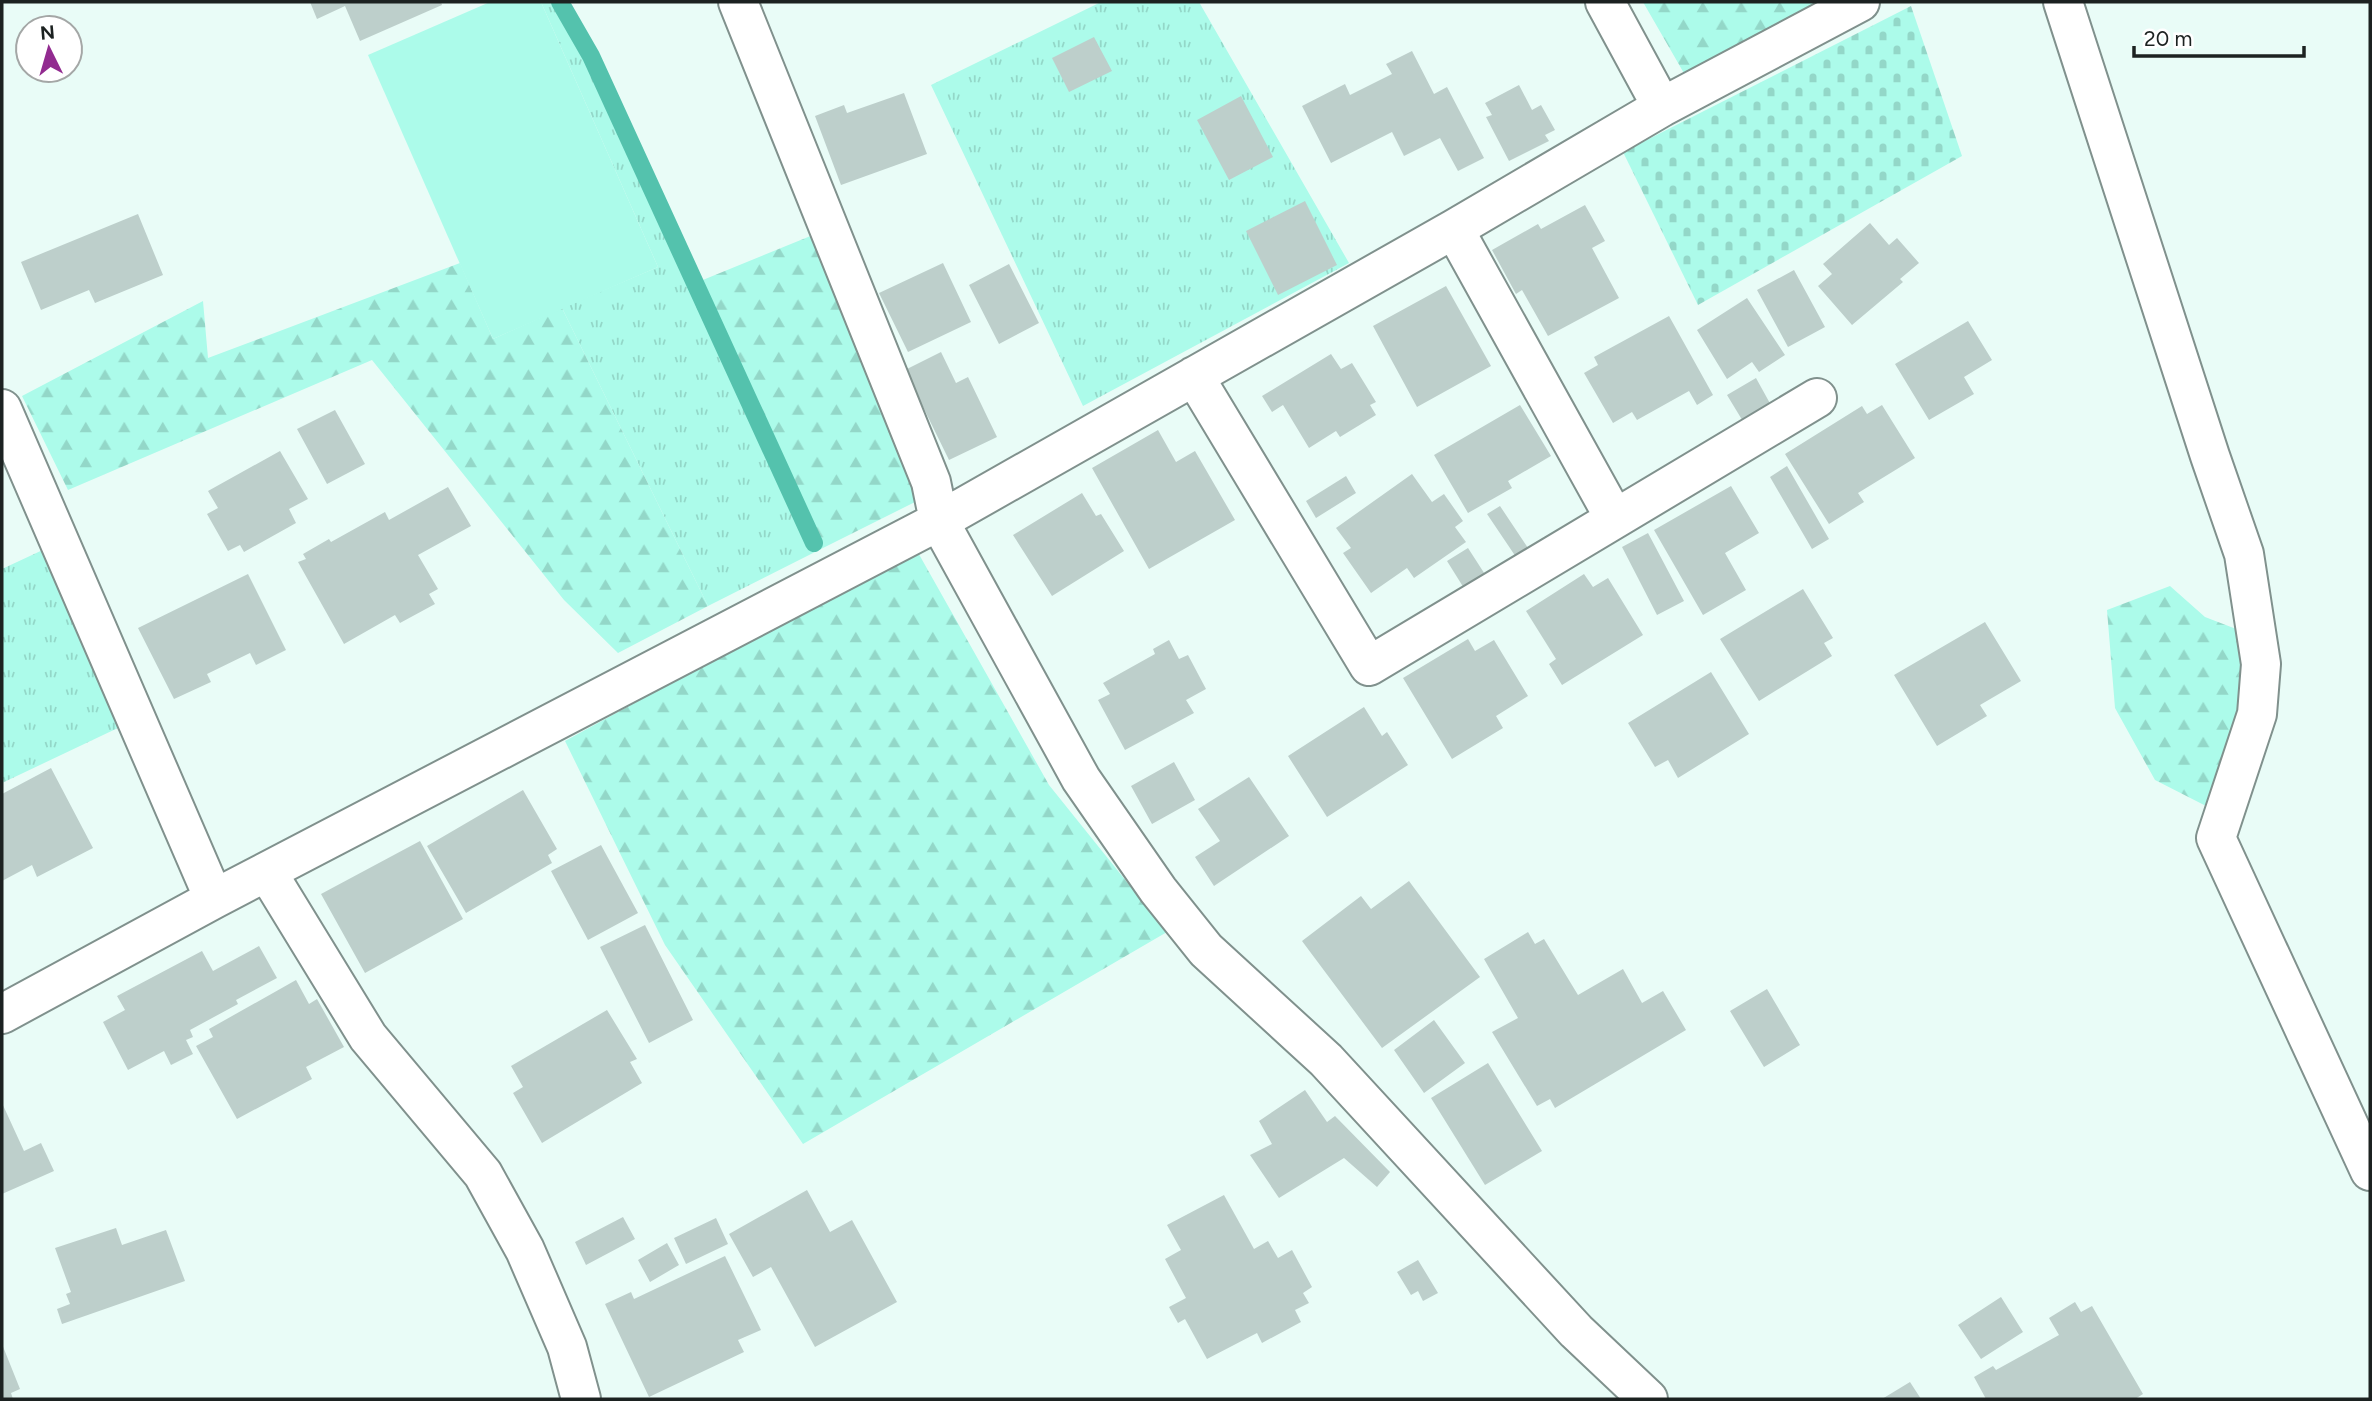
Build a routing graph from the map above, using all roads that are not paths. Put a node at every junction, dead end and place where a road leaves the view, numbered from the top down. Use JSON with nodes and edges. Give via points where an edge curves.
{"nodes":[{"id":1,"x":738,"y":2,"type":"edge"},
{"id":2,"x":1605,"y":2,"type":"edge"},
{"id":3,"x":1860,"y":2,"type":"edge"},
{"id":4,"x":2063,"y":2,"type":"edge"},
{"id":5,"x":1662,"y":107,"type":"junction"},
{"id":6,"x":1454,"y":229,"type":"junction"},
{"id":7,"x":1194,"y":376,"type":"junction"},
{"id":8,"x":1817,"y":398,"type":"dead end"},
{"id":9,"x":2,"y":409,"type":"edge"},
{"id":10,"x":1615,"y":519,"type":"junction"},
{"id":11,"x":939,"y":521,"type":"junction"},
{"id":12,"x":267,"y":872,"type":"junction"},
{"id":13,"x":214,"y":899,"type":"junction"},
{"id":14,"x":2,"y":1014,"type":"edge"},
{"id":15,"x":2370,"y":1171,"type":"edge"},
{"id":16,"x":581,"y":1399,"type":"edge"},
{"id":17,"x":1648,"y":1399,"type":"edge"}],
"edges":[{"from":1,"to":11,"type":"street","via":[[931,482]]},
{"from":2,"to":5,"type":"street"},
{"from":3,"to":5,"type":"street"},
{"from":4,"to":15,"type":"street","via":[[2244,554],[2260,664],[2257,714],[2216,838]]},
{"from":5,"to":6,"type":"street"},
{"from":6,"to":7,"type":"street"},
{"from":6,"to":10,"type":"street"},
{"from":7,"to":10,"type":"street","via":[[1369,666]]},
{"from":7,"to":11,"type":"street"},
{"from":8,"to":10,"type":"street"},
{"from":9,"to":13,"type":"street"},
{"from":11,"to":12,"type":"street"},
{"from":11,"to":17,"type":"street","via":[[1082,779],[1158,890],[1206,950],[1326,1060],[1576,1331]]},
{"from":12,"to":13,"type":"street"},
{"from":12,"to":16,"type":"street","via":[[368,1037],[483,1174],[525,1250],[557,1322]]},
{"from":13,"to":14,"type":"street"}]}
